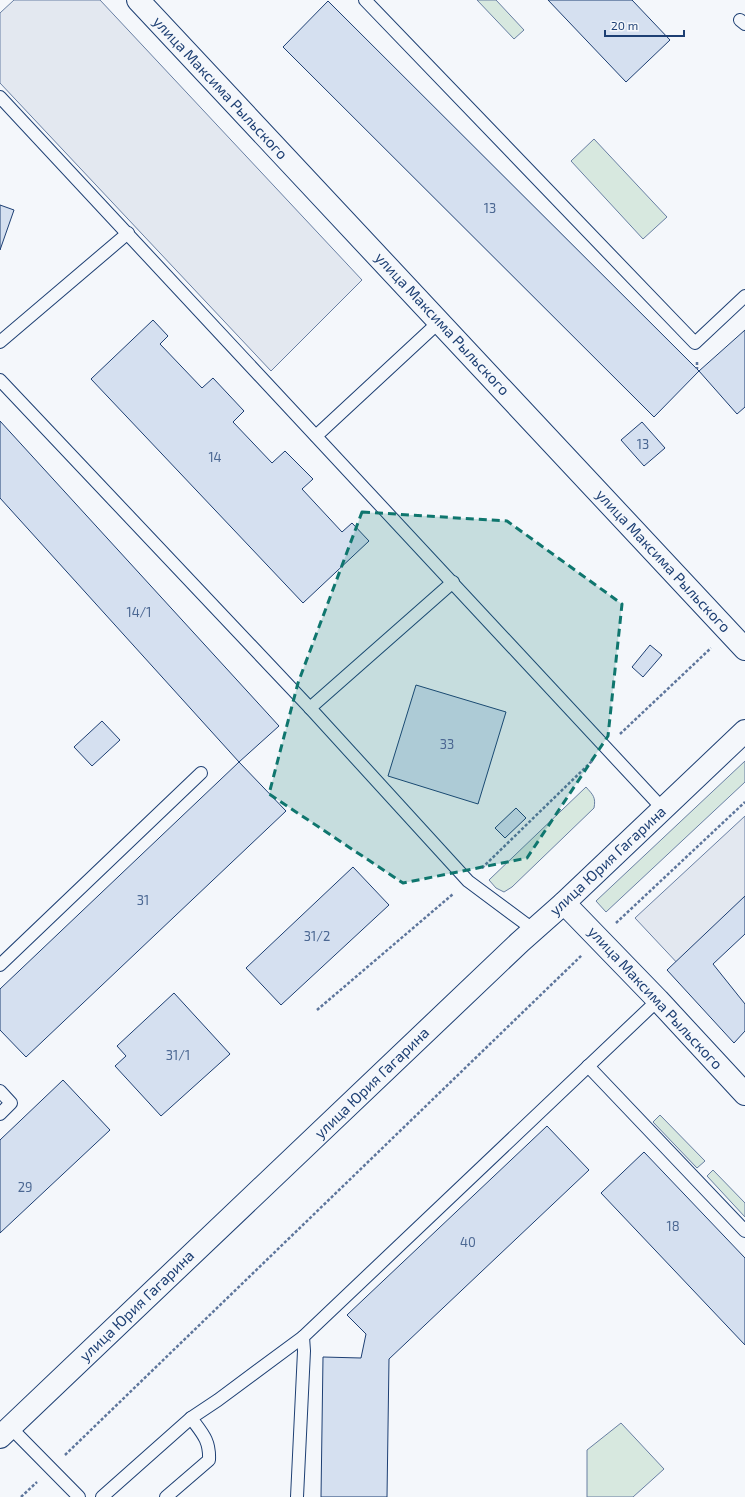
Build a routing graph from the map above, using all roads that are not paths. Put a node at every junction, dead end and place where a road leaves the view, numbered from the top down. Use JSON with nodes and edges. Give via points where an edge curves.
{"nodes":[{"id":1,"x":138,"y":0,"type":"edge"},
{"id":2,"x":365,"y":0,"type":"edge"},
{"id":3,"x":0,"y":97,"type":"edge"},
{"id":4,"x":128,"y":233,"type":"junction"},
{"id":5,"x":745,"y":296,"type":"edge"},
{"id":6,"x":439,"y":322,"type":"junction"},
{"id":7,"x":0,"y":342,"type":"edge"},
{"id":8,"x":0,"y":380,"type":"edge"},
{"id":9,"x":316,"y":436,"type":"junction"},
{"id":10,"x":453,"y":582,"type":"junction"},
{"id":11,"x":745,"y":649,"type":"edge"},
{"id":12,"x":310,"y":708,"type":"junction"},
{"id":13,"x":745,"y":732,"type":"edge"},
{"id":14,"x":201,"y":773,"type":"dead end"},
{"id":15,"x":663,"y":809,"type":"junction"},
{"id":16,"x":564,"y":903,"type":"junction"},
{"id":17,"x":534,"y":930,"type":"junction"},
{"id":18,"x":0,"y":965,"type":"edge"},
{"id":19,"x":658,"y":1000,"type":"junction"},
{"id":20,"x":588,"y":1066,"type":"junction"},
{"id":21,"x":0,"y":1091,"type":"edge"},
{"id":22,"x":745,"y":1094,"type":"edge"},
{"id":23,"x":0,"y":1114,"type":"edge"},
{"id":24,"x":745,"y":1231,"type":"edge"},
{"id":25,"x":303,"y":1338,"type":"junction"},
{"id":26,"x":191,"y":1418,"type":"junction"},
{"id":27,"x":5,"y":1432,"type":"edge"},
{"id":28,"x":78,"y":1497,"type":"edge"},
{"id":29,"x":102,"y":1497,"type":"edge"},
{"id":30,"x":166,"y":1497,"type":"edge"},
{"id":31,"x":297,"y":1497,"type":"edge"}],
"edges":[{"from":1,"to":6,"type":"street","name":"улица Максима Рыльского"},
{"from":2,"to":5,"type":"lane","via":[[695,344]]},
{"from":3,"to":4,"type":"lane"},
{"from":4,"to":7,"type":"lane"},
{"from":4,"to":9,"type":"lane"},
{"from":6,"to":9,"type":"lane"},
{"from":6,"to":11,"type":"street","name":"улица Максима Рыльского"},
{"from":8,"to":12,"type":"lane"},
{"from":9,"to":10,"type":"lane"},
{"from":10,"to":12,"type":"lane"},
{"from":10,"to":15,"type":"lane"},
{"from":12,"to":17,"type":"lane","via":[[468,881]]},
{"from":13,"to":15,"type":"street","name":"улица Юрия Гагарина"},
{"from":14,"to":18,"type":"lane"},
{"from":15,"to":16,"type":"street","name":"улица Юрия Гагарина"},
{"from":16,"to":17,"type":"street","name":"улица Юрия Гагарина"},
{"from":16,"to":19,"type":"street","name":"улица Максима Рыльского"},
{"from":17,"to":27,"type":"street","name":"улица Юрия Гагарина"},
{"from":19,"to":20,"type":"lane"},
{"from":19,"to":22,"type":"street","name":"улица Максима Рыльского"},
{"from":20,"to":24,"type":"lane"},
{"from":20,"to":25,"type":"lane"},
{"from":21,"to":23,"type":"lane","via":[[11,1103]]},
{"from":25,"to":26,"type":"lane"},
{"from":25,"to":31,"type":"lane"},
{"from":26,"to":29,"type":"lane"},
{"from":26,"to":30,"type":"lane","via":[[210,1448],[209,1460]]},
{"from":27,"to":28,"type":"lane","via":[[51,1469]]}]}
